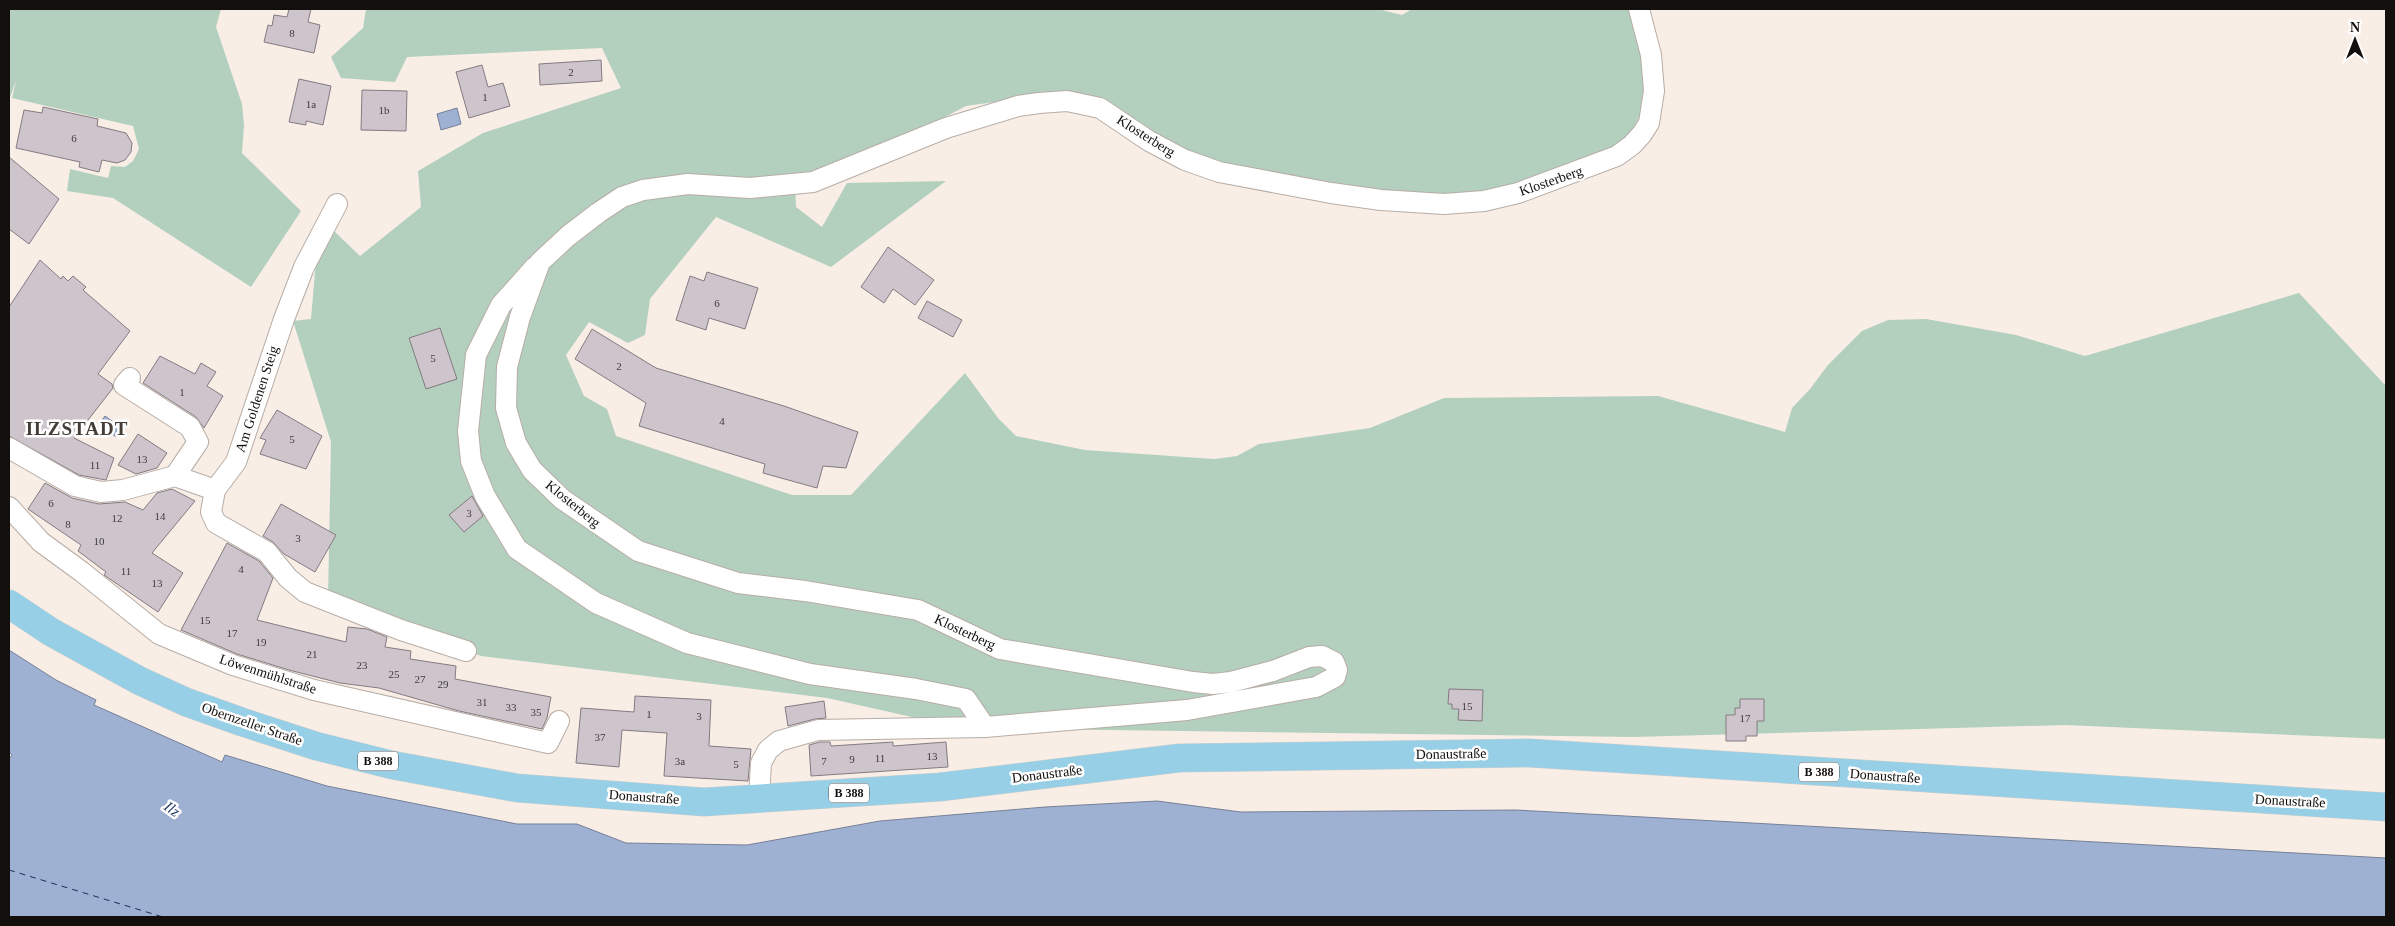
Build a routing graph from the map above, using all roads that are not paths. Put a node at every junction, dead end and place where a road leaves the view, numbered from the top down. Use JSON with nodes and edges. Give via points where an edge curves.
{"nodes":[{"id":1,"x":1639,"y":9,"type":"edge"},
{"id":2,"x":337,"y":204,"type":"dead end"},
{"id":3,"x":540,"y":262,"type":"junction"},
{"id":4,"x":130,"y":378,"type":"dead end"},
{"id":5,"x":9,"y":448,"type":"edge"},
{"id":6,"x":175,"y":476,"type":"junction"},
{"id":7,"x":215,"y":490,"type":"junction"},
{"id":8,"x":9,"y":507,"type":"edge"},
{"id":9,"x":9,"y":604,"type":"edge"},
{"id":10,"x":466,"y":651,"type":"dead end"},
{"id":11,"x":559,"y":721,"type":"dead end"},
{"id":12,"x":986,"y":727,"type":"junction"},
{"id":13,"x":517,"y":788,"type":"joint"},
{"id":14,"x":759,"y":799,"type":"junction"},
{"id":15,"x":2386,"y":807,"type":"edge"}],
"edges":[{"from":1,"to":3,"type":"street","name":"Klosterberg","via":[[1651,55],[1654,91],[1649,123],[1642,134],[1617,156],[1597,165],[1492,199],[1444,204],[1381,200],[1219,172],[1171,152],[1100,108],[1067,101],[1018,106],[946,128],[813,182],[750,188],[688,184],[643,190],[598,213]]},
{"from":2,"to":7,"type":"street","name":"Am Goldenen Steig","via":[[304,267],[236,462]]},
{"from":3,"to":12,"type":"street","name":"Klosterberg","via":[[500,305],[486,330],[476,356],[470,406],[471,461],[485,496],[517,549],[596,604],[687,643],[810,674],[966,699]]},
{"from":3,"to":12,"type":"street","name":"Klosterberg","via":[[507,366],[506,408],[516,443],[532,470],[562,499],[638,551],[738,583],[918,610],[1000,649],[1131,672],[1213,684],[1250,678],[1309,657],[1322,656],[1334,662],[1337,670],[1334,677],[1316,687],[1222,705]]},
{"from":4,"to":6,"type":"street","via":[[124,385],[190,426],[198,442]]},
{"from":5,"to":6,"type":"street","via":[[75,486],[101,492],[123,490]]},
{"from":6,"to":7,"type":"street"},
{"from":7,"to":10,"type":"street","via":[[211,512],[216,523],[267,552],[288,578],[305,592],[401,630]]},
{"from":8,"to":11,"type":"street","name":"Löwenmühlstraße","via":[[41,542],[159,634],[234,665],[314,690],[548,743]]},
{"from":9,"to":13,"type":"main road","name":"Obernzeller Straße","number":"B 388","via":[[140,681],[186,702],[316,746],[392,765]]},
{"from":12,"to":14,"type":"street","name":"Klosterberg","via":[[818,730],[779,741],[768,750],[761,763]]},
{"from":13,"to":14,"type":"main road","name":"Donaustraße","number":"B 388","via":[[704,802]]},
{"from":14,"to":15,"type":"main road","name":"Donaustraße","number":"B 388","via":[[940,787],[1179,758],[1529,753]]}]}
